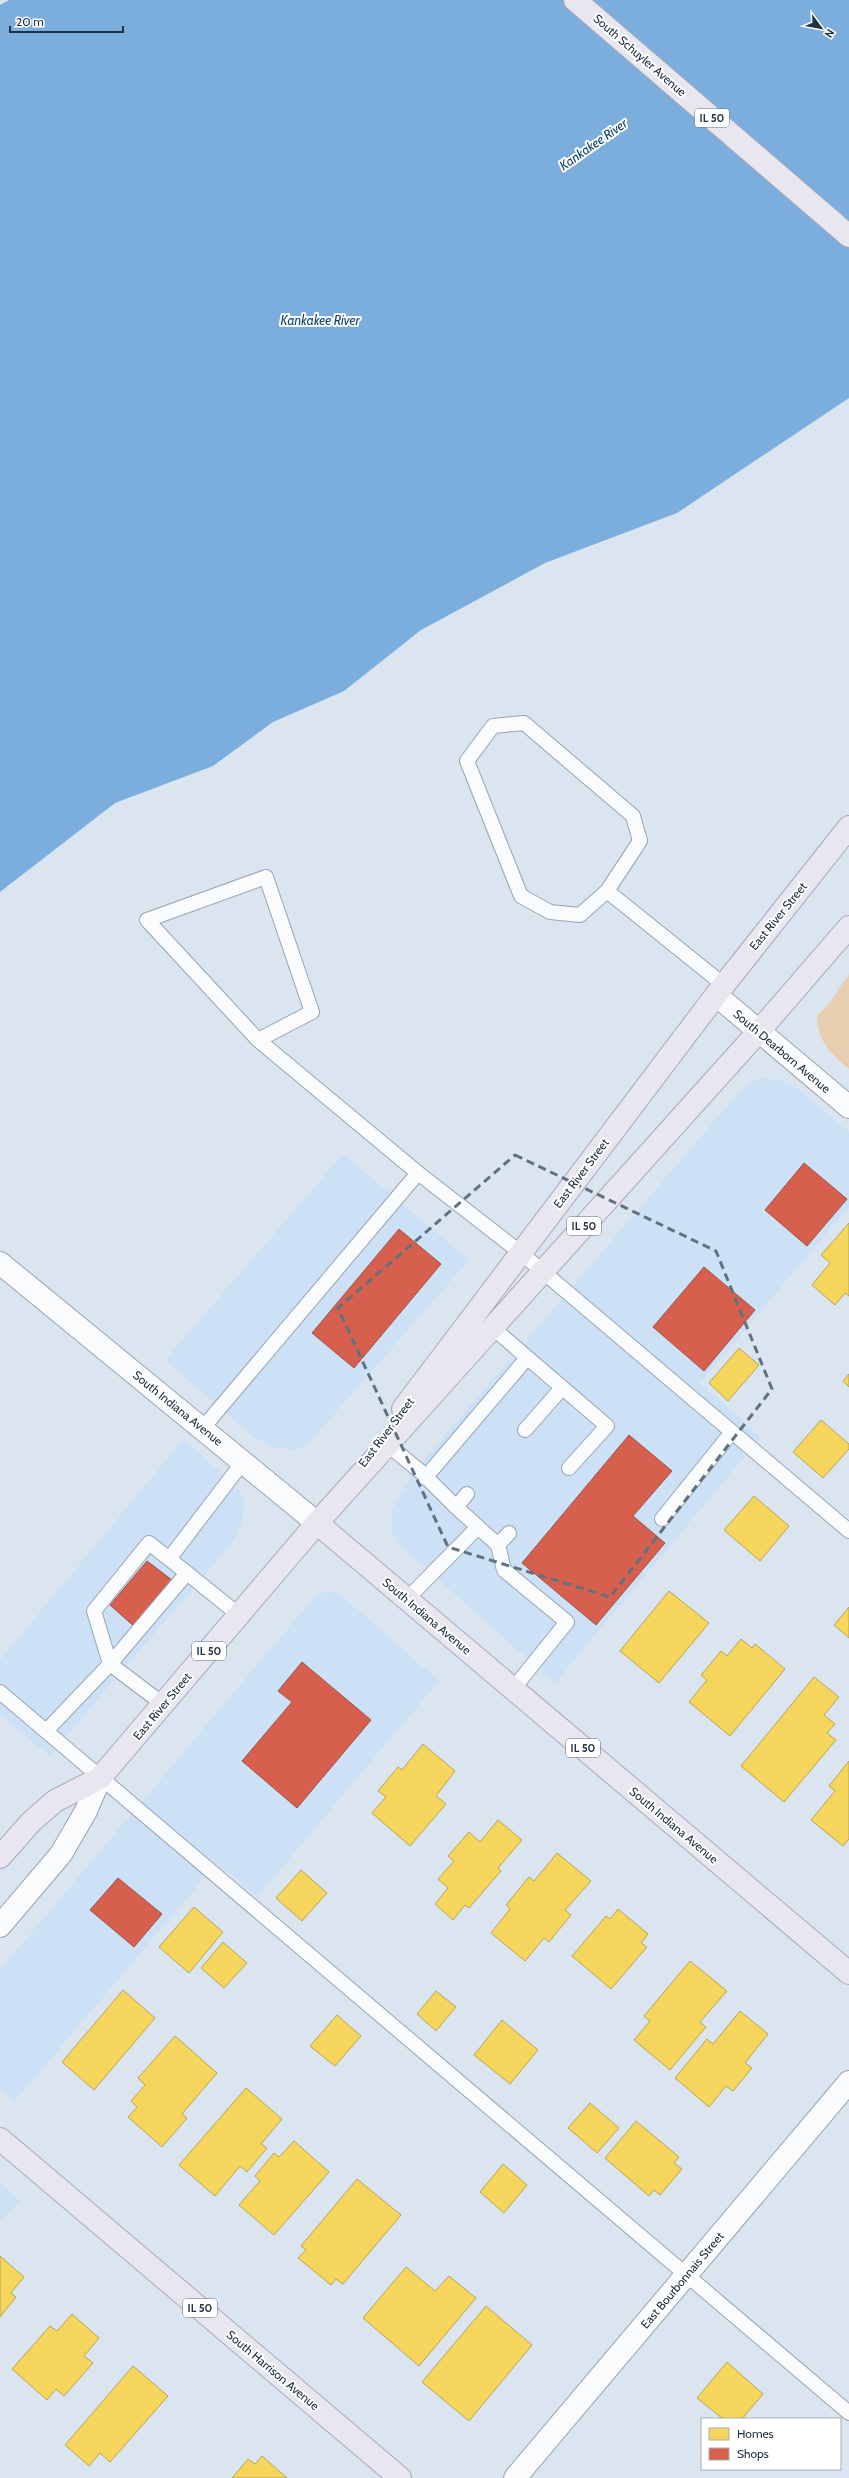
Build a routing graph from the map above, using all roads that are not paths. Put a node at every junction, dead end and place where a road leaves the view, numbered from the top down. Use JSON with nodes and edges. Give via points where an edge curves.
{"nodes":[{"id":1,"x":575,"y":0,"type":"edge"},
{"id":2,"x":849,"y":236,"type":"edge"},
{"id":3,"x":849,"y":827,"type":"edge"},
{"id":4,"x":607,"y":891,"type":"junction"},
{"id":5,"x":849,"y":927,"type":"edge"},
{"id":6,"x":720,"y":990,"type":"junction"},
{"id":7,"x":759,"y":1031,"type":"junction"},
{"id":8,"x":258,"y":1040,"type":"junction"},
{"id":9,"x":849,"y":1107,"type":"edge"},
{"id":10,"x":418,"y":1173,"type":"junction"},
{"id":11,"x":521,"y":1253,"type":"junction"},
{"id":12,"x":0,"y":1263,"type":"edge"},
{"id":13,"x":543,"y":1272,"type":"junction"},
{"id":14,"x":493,"y":1328,"type":"junction"},
{"id":15,"x":527,"y":1358,"type":"junction"},
{"id":16,"x":562,"y":1388,"type":"junction"},
{"id":17,"x":202,"y":1429,"type":"junction"},
{"id":18,"x":525,"y":1430,"type":"dead end"},
{"id":19,"x":732,"y":1432,"type":"junction"},
{"id":20,"x":388,"y":1445,"type":"junction"},
{"id":21,"x":243,"y":1462,"type":"junction"},
{"id":22,"x":569,"y":1468,"type":"dead end"},
{"id":23,"x":425,"y":1478,"type":"junction"},
{"id":24,"x":467,"y":1494,"type":"dead end"},
{"id":25,"x":456,"y":1507,"type":"junction"},
{"id":26,"x":662,"y":1520,"type":"dead end"},
{"id":27,"x":317,"y":1523,"type":"junction"},
{"id":28,"x":478,"y":1527,"type":"junction"},
{"id":29,"x":849,"y":1531,"type":"edge"},
{"id":30,"x":509,"y":1533,"type":"dead end"},
{"id":31,"x":498,"y":1545,"type":"junction"},
{"id":32,"x":169,"y":1558,"type":"junction"},
{"id":33,"x":188,"y":1573,"type":"junction"},
{"id":34,"x":408,"y":1599,"type":"junction"},
{"id":35,"x":239,"y":1615,"type":"junction"},
{"id":36,"x":110,"y":1664,"type":"junction"},
{"id":37,"x":513,"y":1689,"type":"junction"},
{"id":38,"x":0,"y":1692,"type":"edge"},
{"id":39,"x":163,"y":1704,"type":"junction"},
{"id":40,"x":46,"y":1731,"type":"junction"},
{"id":41,"x":100,"y":1778,"type":"junction"},
{"id":42,"x":0,"y":1857,"type":"edge"},
{"id":43,"x":0,"y":1926,"type":"edge"},
{"id":44,"x":849,"y":1973,"type":"edge"},
{"id":45,"x":849,"y":2082,"type":"edge"},
{"id":46,"x":0,"y":2139,"type":"edge"},
{"id":47,"x":686,"y":2275,"type":"junction"},
{"id":48,"x":849,"y":2413,"type":"edge"},
{"id":49,"x":400,"y":2478,"type":"edge"},
{"id":50,"x":515,"y":2478,"type":"edge"}],
"edges":[{"from":1,"to":2,"type":"main road","name":"South Schuyler Avenue","number":"IL 50"},
{"from":3,"to":6,"type":"main road","name":"East River Street"},
{"from":4,"to":4,"type":"lane","via":[[580,915],[550,912],[521,896],[467,761],[493,726],[524,723],[633,816],[640,841]]},
{"from":4,"to":6,"type":"lane"},
{"from":5,"to":7,"type":"main road","name":"East River Street","number":"IL 50"},
{"from":6,"to":7,"type":"street","name":"South Dearborn Avenue"},
{"from":6,"to":11,"type":"main road","name":"East River Street"},
{"from":7,"to":9,"type":"street","name":"South Dearborn Avenue"},
{"from":7,"to":13,"type":"main road","name":"East River Street","number":"IL 50"},
{"from":8,"to":8,"type":"lane","via":[[215,996],[147,920],[266,877],[312,1012]]},
{"from":8,"to":10,"type":"lane"},
{"from":10,"to":11,"type":"lane"},
{"from":10,"to":17,"type":"lane"},
{"from":11,"to":13,"type":"lane"},
{"from":11,"to":27,"type":"main road","name":"East River Street"},
{"from":12,"to":17,"type":"street","name":"South Indiana Avenue"},
{"from":13,"to":14,"type":"main road","name":"East River Street","number":"IL 50"},
{"from":13,"to":19,"type":"lane"},
{"from":14,"to":15,"type":"lane"},
{"from":14,"to":20,"type":"main road","name":"East River Street","number":"IL 50"},
{"from":15,"to":16,"type":"lane"},
{"from":15,"to":23,"type":"lane"},
{"from":16,"to":18,"type":"lane"},
{"from":16,"to":22,"type":"lane","via":[[606,1426]]},
{"from":17,"to":21,"type":"street","name":"South Indiana Avenue"},
{"from":19,"to":26,"type":"lane"},
{"from":19,"to":29,"type":"lane"},
{"from":20,"to":23,"type":"lane"},
{"from":20,"to":27,"type":"main road","name":"East River Street","number":"IL 50"},
{"from":21,"to":27,"type":"street","name":"South Indiana Avenue"},
{"from":21,"to":32,"type":"lane"},
{"from":23,"to":25,"type":"lane"},
{"from":24,"to":25,"type":"lane"},
{"from":25,"to":28,"type":"lane"},
{"from":27,"to":34,"type":"main road","name":"South Indiana Avenue","number":"IL 50"},
{"from":27,"to":35,"type":"main road","name":"East River Street","number":"IL 50"},
{"from":28,"to":31,"type":"lane"},
{"from":28,"to":34,"type":"lane"},
{"from":30,"to":31,"type":"lane"},
{"from":31,"to":37,"type":"lane","via":[[504,1570],[567,1622]]},
{"from":32,"to":33,"type":"lane"},
{"from":32,"to":36,"type":"lane","via":[[149,1543],[94,1611]]},
{"from":33,"to":35,"type":"lane"},
{"from":33,"to":36,"type":"lane"},
{"from":34,"to":37,"type":"main road","name":"South Indiana Avenue","number":"IL 50"},
{"from":35,"to":39,"type":"main road","name":"East River Street","number":"IL 50"},
{"from":36,"to":39,"type":"lane"},
{"from":36,"to":40,"type":"lane"},
{"from":37,"to":44,"type":"main road","name":"South Indiana Avenue","number":"IL 50"},
{"from":38,"to":40,"type":"lane"},
{"from":39,"to":41,"type":"main road","name":"East River Street","number":"IL 50"},
{"from":40,"to":41,"type":"lane"},
{"from":41,"to":42,"type":"main road","name":"East River Street","number":"IL 50","via":[[55,1801],[30,1822]]},
{"from":41,"to":43,"type":"street","name":"East River Street","via":[[86,1811],[61,1854]]},
{"from":41,"to":47,"type":"lane"},
{"from":45,"to":47,"type":"street","name":"East Bourbonnais Street"},
{"from":46,"to":49,"type":"main road","name":"South Harrison Avenue","number":"IL 50"},
{"from":47,"to":48,"type":"lane"},
{"from":47,"to":50,"type":"street","name":"East Bourbonnais Street"}]}
